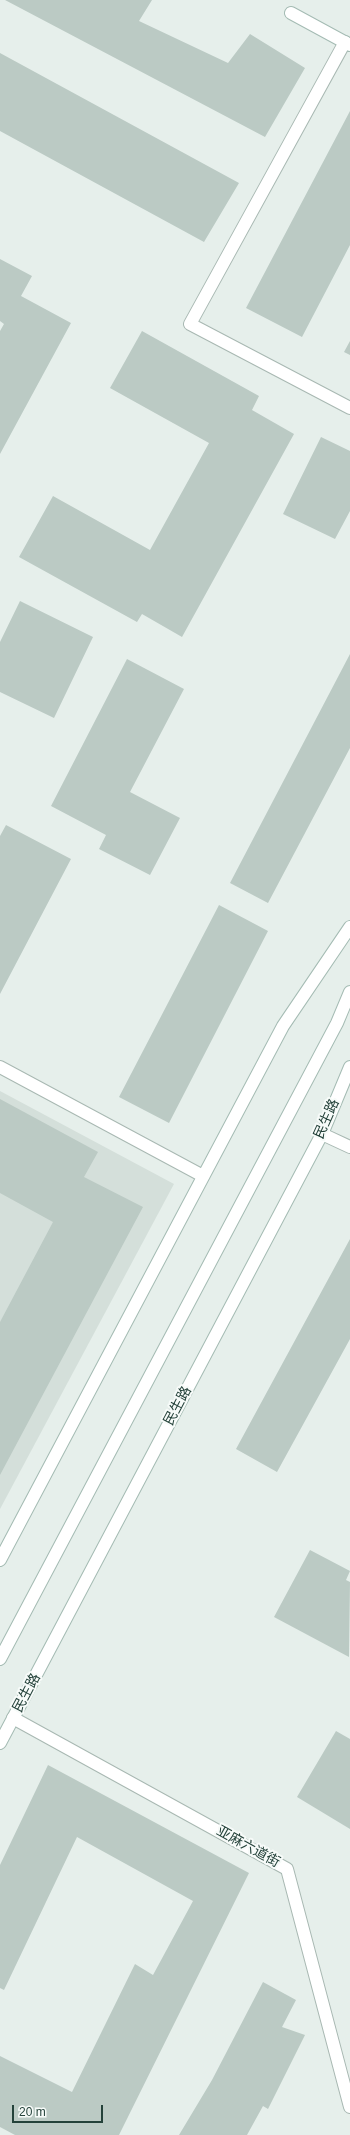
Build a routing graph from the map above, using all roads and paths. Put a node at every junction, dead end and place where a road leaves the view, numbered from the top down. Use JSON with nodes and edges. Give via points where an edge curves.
{"nodes":[{"id":1,"x":291,"y":13,"type":"dead end"},
{"id":2,"x":347,"y":44,"type":"edge"},
{"id":3,"x":350,"y":408,"type":"edge"},
{"id":4,"x":350,"y":927,"type":"edge"},
{"id":5,"x":350,"y":992,"type":"edge"},
{"id":6,"x":0,"y":1067,"type":"edge"},
{"id":7,"x":350,"y":1067,"type":"edge"},
{"id":8,"x":322,"y":1134,"type":"junction"},
{"id":9,"x":350,"y":1147,"type":"edge"},
{"id":10,"x":203,"y":1176,"type":"junction"},
{"id":11,"x":0,"y":1560,"type":"edge"},
{"id":12,"x":0,"y":1659,"type":"edge"},
{"id":13,"x":13,"y":1718,"type":"junction"},
{"id":14,"x":0,"y":1743,"type":"edge"},
{"id":15,"x":350,"y":2107,"type":"edge"}],
"edges":[{"from":1,"to":2,"type":"street"},
{"from":2,"to":3,"type":"street","via":[[190,324]]},
{"from":4,"to":10,"type":"street","via":[[283,1026]]},
{"from":5,"to":12,"type":"street","via":[[337,1023]]},
{"from":6,"to":10,"type":"street"},
{"from":7,"to":8,"type":"street","name":"民生路"},
{"from":8,"to":9,"type":"street"},
{"from":8,"to":13,"type":"street","name":"民生路"},
{"from":10,"to":11,"type":"street"},
{"from":13,"to":14,"type":"street","name":"民生路"},
{"from":13,"to":15,"type":"street","name":"亚麻六道街","via":[[288,1869]]}]}
